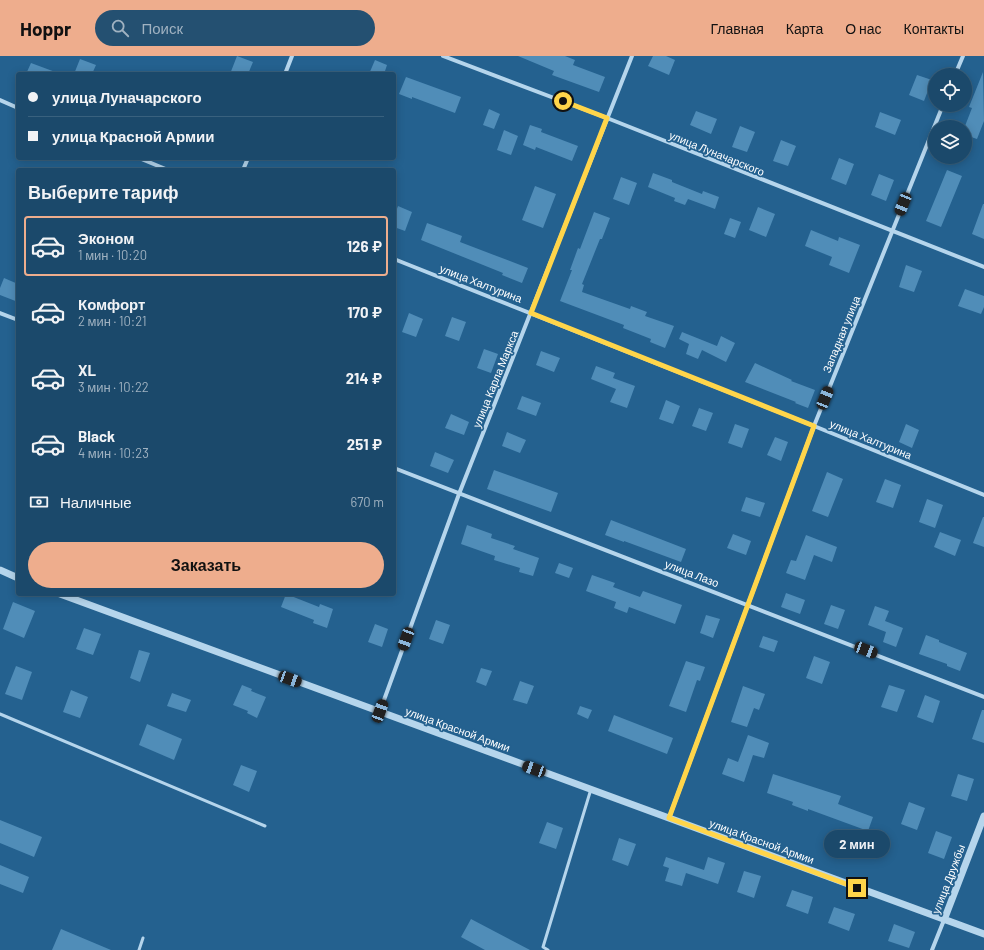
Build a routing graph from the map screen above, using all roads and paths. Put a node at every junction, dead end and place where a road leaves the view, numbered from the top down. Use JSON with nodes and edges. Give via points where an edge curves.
{"nodes":[{"id":1,"x":292,"y":56,"type":"edge"},
{"id":2,"x":443,"y":56,"type":"edge"},
{"id":3,"x":632,"y":56,"type":"edge"},
{"id":4,"x":963,"y":56,"type":"edge"},
{"id":5,"x":958,"y":68,"type":"edge"},
{"id":6,"x":286,"y":72,"type":"edge"},
{"id":7,"x":0,"y":100,"type":"edge"},
{"id":8,"x":16,"y":107,"type":"edge"},
{"id":9,"x":940,"y":112,"type":"edge"},
{"id":10,"x":607,"y":118,"type":"junction"},
{"id":11,"x":144,"y":160,"type":"edge"},
{"id":12,"x":163,"y":168,"type":"edge"},
{"id":13,"x":892,"y":232,"type":"junction"},
{"id":14,"x":396,"y":260,"type":"edge"},
{"id":15,"x":984,"y":267,"type":"edge"},
{"id":16,"x":0,"y":313,"type":"edge"},
{"id":17,"x":531,"y":313,"type":"junction"},
{"id":18,"x":16,"y":319,"type":"edge"},
{"id":19,"x":814,"y":426,"type":"junction"},
{"id":20,"x":396,"y":469,"type":"edge"},
{"id":21,"x":459,"y":494,"type":"junction"},
{"id":22,"x":984,"y":495,"type":"edge"},
{"id":23,"x":0,"y":570,"type":"edge"},
{"id":24,"x":16,"y":577,"type":"edge"},
{"id":25,"x":70,"y":596,"type":"edge"},
{"id":26,"x":748,"y":604,"type":"junction"},
{"id":27,"x":984,"y":697,"type":"edge"},
{"id":28,"x":380,"y":711,"type":"junction"},
{"id":29,"x":0,"y":714,"type":"edge"},
{"id":30,"x":591,"y":790,"type":"junction"},
{"id":31,"x":984,"y":816,"type":"edge"},
{"id":32,"x":669,"y":818,"type":"junction"},
{"id":33,"x":266,"y":826,"type":"dead end"},
{"id":34,"x":944,"y":920,"type":"junction"},
{"id":35,"x":984,"y":934,"type":"edge"},
{"id":36,"x":143,"y":938,"type":"dead end"},
{"id":37,"x":139,"y":950,"type":"edge"},
{"id":38,"x":548,"y":950,"type":"edge"},
{"id":39,"x":932,"y":950,"type":"edge"}],
"edges":[{"from":1,"to":6,"type":"street"},
{"from":2,"to":10,"type":"street","name":"улица Луначарского"},
{"from":3,"to":10,"type":"street","name":"улица Карла Маркса"},
{"from":4,"to":5,"type":"street"},
{"from":7,"to":8,"type":"street"},
{"from":9,"to":13,"type":"street","name":"Западная улица"},
{"from":10,"to":13,"type":"street","name":"улица Луначарского"},
{"from":10,"to":17,"type":"street","name":"улица Карла Маркса"},
{"from":11,"to":12,"type":"street"},
{"from":13,"to":15,"type":"street","name":"улица Луначарского"},
{"from":13,"to":19,"type":"street","name":"Западная улица"},
{"from":14,"to":17,"type":"street","name":"улица Халтурина"},
{"from":16,"to":18,"type":"street"},
{"from":17,"to":19,"type":"street","name":"улица Халтурина"},
{"from":17,"to":21,"type":"street","name":"улица Карла Маркса"},
{"from":19,"to":22,"type":"street","name":"улица Халтурина"},
{"from":19,"to":26,"type":"street","name":"Западная улица"},
{"from":20,"to":21,"type":"street","name":"улица Лазо"},
{"from":21,"to":26,"type":"street","name":"улица Лазо"},
{"from":21,"to":28,"type":"street","name":"улица Карла Маркса"},
{"from":23,"to":24,"type":"street"},
{"from":25,"to":28,"type":"street","name":"улица Красной Армии"},
{"from":26,"to":27,"type":"street","name":"улица Лазо"},
{"from":26,"to":32,"type":"street","name":"Западная улица"},
{"from":28,"to":30,"type":"street","name":"улица Красной Армии"},
{"from":29,"to":33,"type":"lane"},
{"from":30,"to":32,"type":"street","name":"улица Красной Армии"},
{"from":30,"to":38,"type":"lane","via":[[543,947]]},
{"from":31,"to":34,"type":"street","name":"улица Дружбы"},
{"from":32,"to":34,"type":"street","name":"улица Красной Армии"},
{"from":34,"to":35,"type":"street","name":"улица Красной Армии"},
{"from":34,"to":39,"type":"street","name":"улица Дружбы"},
{"from":36,"to":37,"type":"lane"}]}
